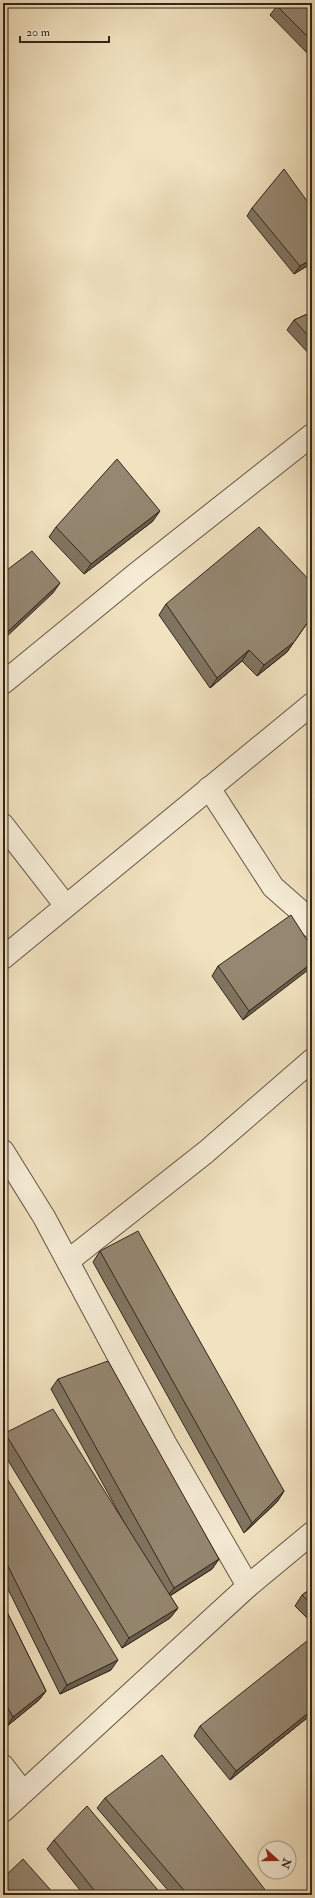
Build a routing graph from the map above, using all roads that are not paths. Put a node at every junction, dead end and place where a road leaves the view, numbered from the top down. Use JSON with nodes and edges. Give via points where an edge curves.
{"nodes":[{"id":1,"x":312,"y":435,"type":"edge"},
{"id":2,"x":3,"y":683,"type":"edge"},
{"id":3,"x":312,"y":704,"type":"edge"},
{"id":4,"x":209,"y":788,"type":"junction"},
{"id":5,"x":3,"y":825,"type":"edge"},
{"id":6,"x":66,"y":906,"type":"junction"},
{"id":7,"x":312,"y":928,"type":"edge"},
{"id":8,"x":3,"y":958,"type":"edge"},
{"id":9,"x":312,"y":1060,"type":"edge"},
{"id":10,"x":3,"y":1152,"type":"edge"},
{"id":11,"x":68,"y":1261,"type":"junction"},
{"id":12,"x":312,"y":1533,"type":"edge"},
{"id":13,"x":248,"y":1586,"type":"junction"},
{"id":14,"x":3,"y":1766,"type":"edge"},
{"id":15,"x":23,"y":1792,"type":"junction"},
{"id":16,"x":3,"y":1811,"type":"edge"}],
"edges":[{"from":1,"to":2,"type":"lane"},
{"from":3,"to":4,"type":"lane"},
{"from":4,"to":6,"type":"lane"},
{"from":4,"to":7,"type":"lane","via":[[273,887],[298,910]]},
{"from":5,"to":6,"type":"lane"},
{"from":6,"to":8,"type":"lane"},
{"from":9,"to":11,"type":"lane","via":[[206,1152]]},
{"from":10,"to":11,"type":"lane"},
{"from":11,"to":13,"type":"lane","via":[[165,1443]]},
{"from":12,"to":13,"type":"lane"},
{"from":13,"to":15,"type":"lane"},
{"from":14,"to":15,"type":"lane"},
{"from":15,"to":16,"type":"lane"}]}
